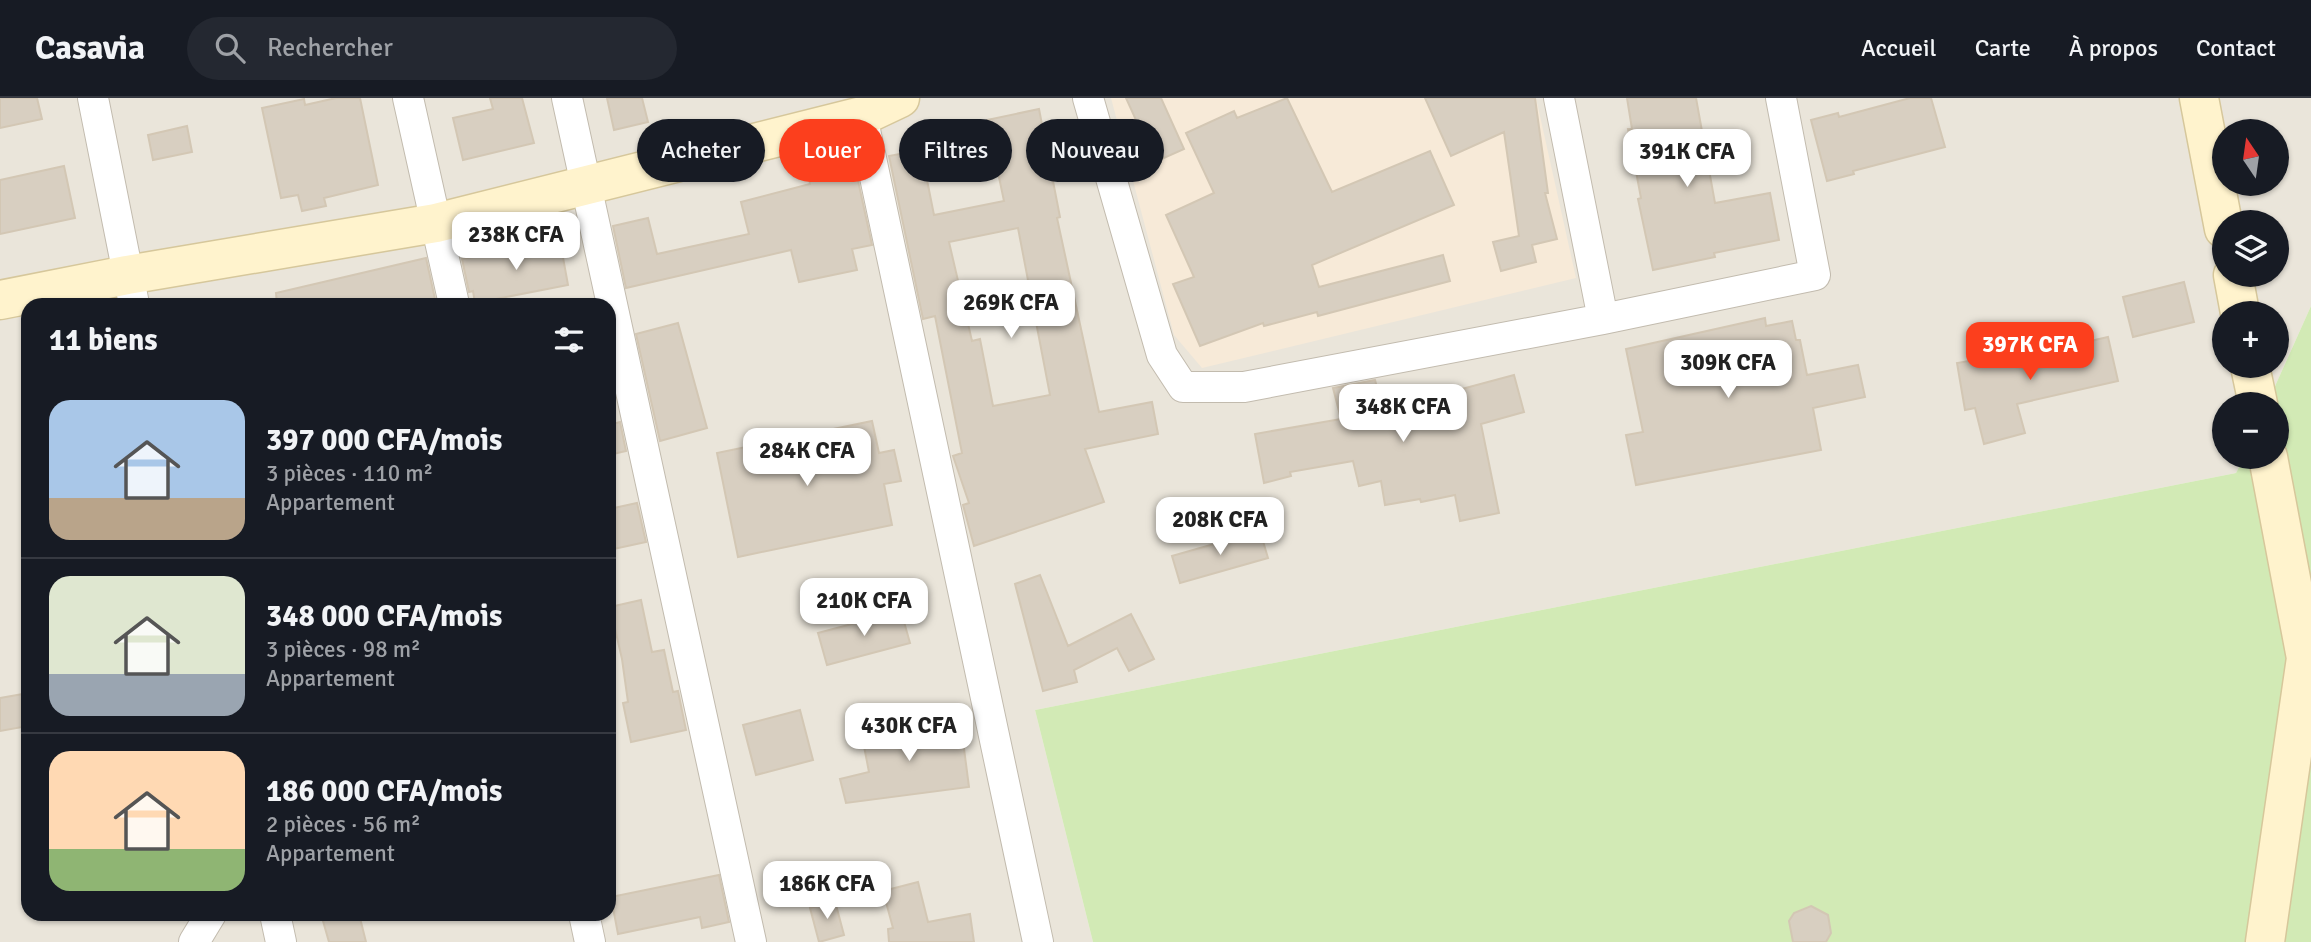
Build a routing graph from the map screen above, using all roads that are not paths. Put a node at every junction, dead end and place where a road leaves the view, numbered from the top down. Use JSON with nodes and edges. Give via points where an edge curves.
{"nodes":[{"id":1,"x":93,"y":98,"type":"edge"},
{"id":2,"x":408,"y":98,"type":"edge"},
{"id":3,"x":568,"y":98,"type":"edge"},
{"id":4,"x":900,"y":98,"type":"edge"},
{"id":5,"x":1088,"y":98,"type":"edge"},
{"id":6,"x":1559,"y":98,"type":"edge"},
{"id":7,"x":1781,"y":98,"type":"edge"},
{"id":8,"x":2199,"y":98,"type":"edge"},
{"id":9,"x":862,"y":116,"type":"junction"},
{"id":10,"x":588,"y":187,"type":"junction"},
{"id":11,"x":2220,"y":210,"type":"edge"},
{"id":12,"x":436,"y":223,"type":"junction"},
{"id":13,"x":131,"y":290,"type":"edge"},
{"id":14,"x":21,"y":298,"type":"edge"},
{"id":15,"x":26,"y":298,"type":"edge"},
{"id":16,"x":453,"y":298,"type":"edge"},
{"id":17,"x":612,"y":298,"type":"edge"},
{"id":18,"x":0,"y":300,"type":"edge"},
{"id":19,"x":616,"y":317,"type":"edge"},
{"id":20,"x":1603,"y":320,"type":"junction"},
{"id":21,"x":2270,"y":469,"type":"edge"},
{"id":22,"x":207,"y":921,"type":"edge"},
{"id":23,"x":276,"y":921,"type":"edge"},
{"id":24,"x":586,"y":921,"type":"edge"},
{"id":25,"x":194,"y":942,"type":"edge"},
{"id":26,"x":281,"y":942,"type":"edge"},
{"id":27,"x":590,"y":942,"type":"edge"},
{"id":28,"x":751,"y":942,"type":"edge"},
{"id":29,"x":1038,"y":942,"type":"edge"},
{"id":30,"x":2265,"y":942,"type":"edge"}],
"edges":[{"from":1,"to":13,"type":"street"},
{"from":2,"to":12,"type":"street"},
{"from":3,"to":10,"type":"street"},
{"from":4,"to":9,"type":"main road"},
{"from":5,"to":20,"type":"street","via":[[1162,355],[1183,387],[1244,387]]},
{"from":6,"to":20,"type":"street"},
{"from":7,"to":20,"type":"street","via":[[1815,275]]},
{"from":8,"to":11,"type":"main road"},
{"from":9,"to":10,"type":"main road"},
{"from":9,"to":29,"type":"street"},
{"from":10,"to":12,"type":"main road"},
{"from":10,"to":17,"type":"street"},
{"from":12,"to":13,"type":"main road"},
{"from":12,"to":16,"type":"street"},
{"from":13,"to":15,"type":"main road"},
{"from":14,"to":18,"type":"main road"},
{"from":19,"to":28,"type":"street"},
{"from":21,"to":30,"type":"main road","via":[[2306,658]]},
{"from":22,"to":25,"type":"street"},
{"from":23,"to":26,"type":"street"},
{"from":24,"to":27,"type":"street"}]}
